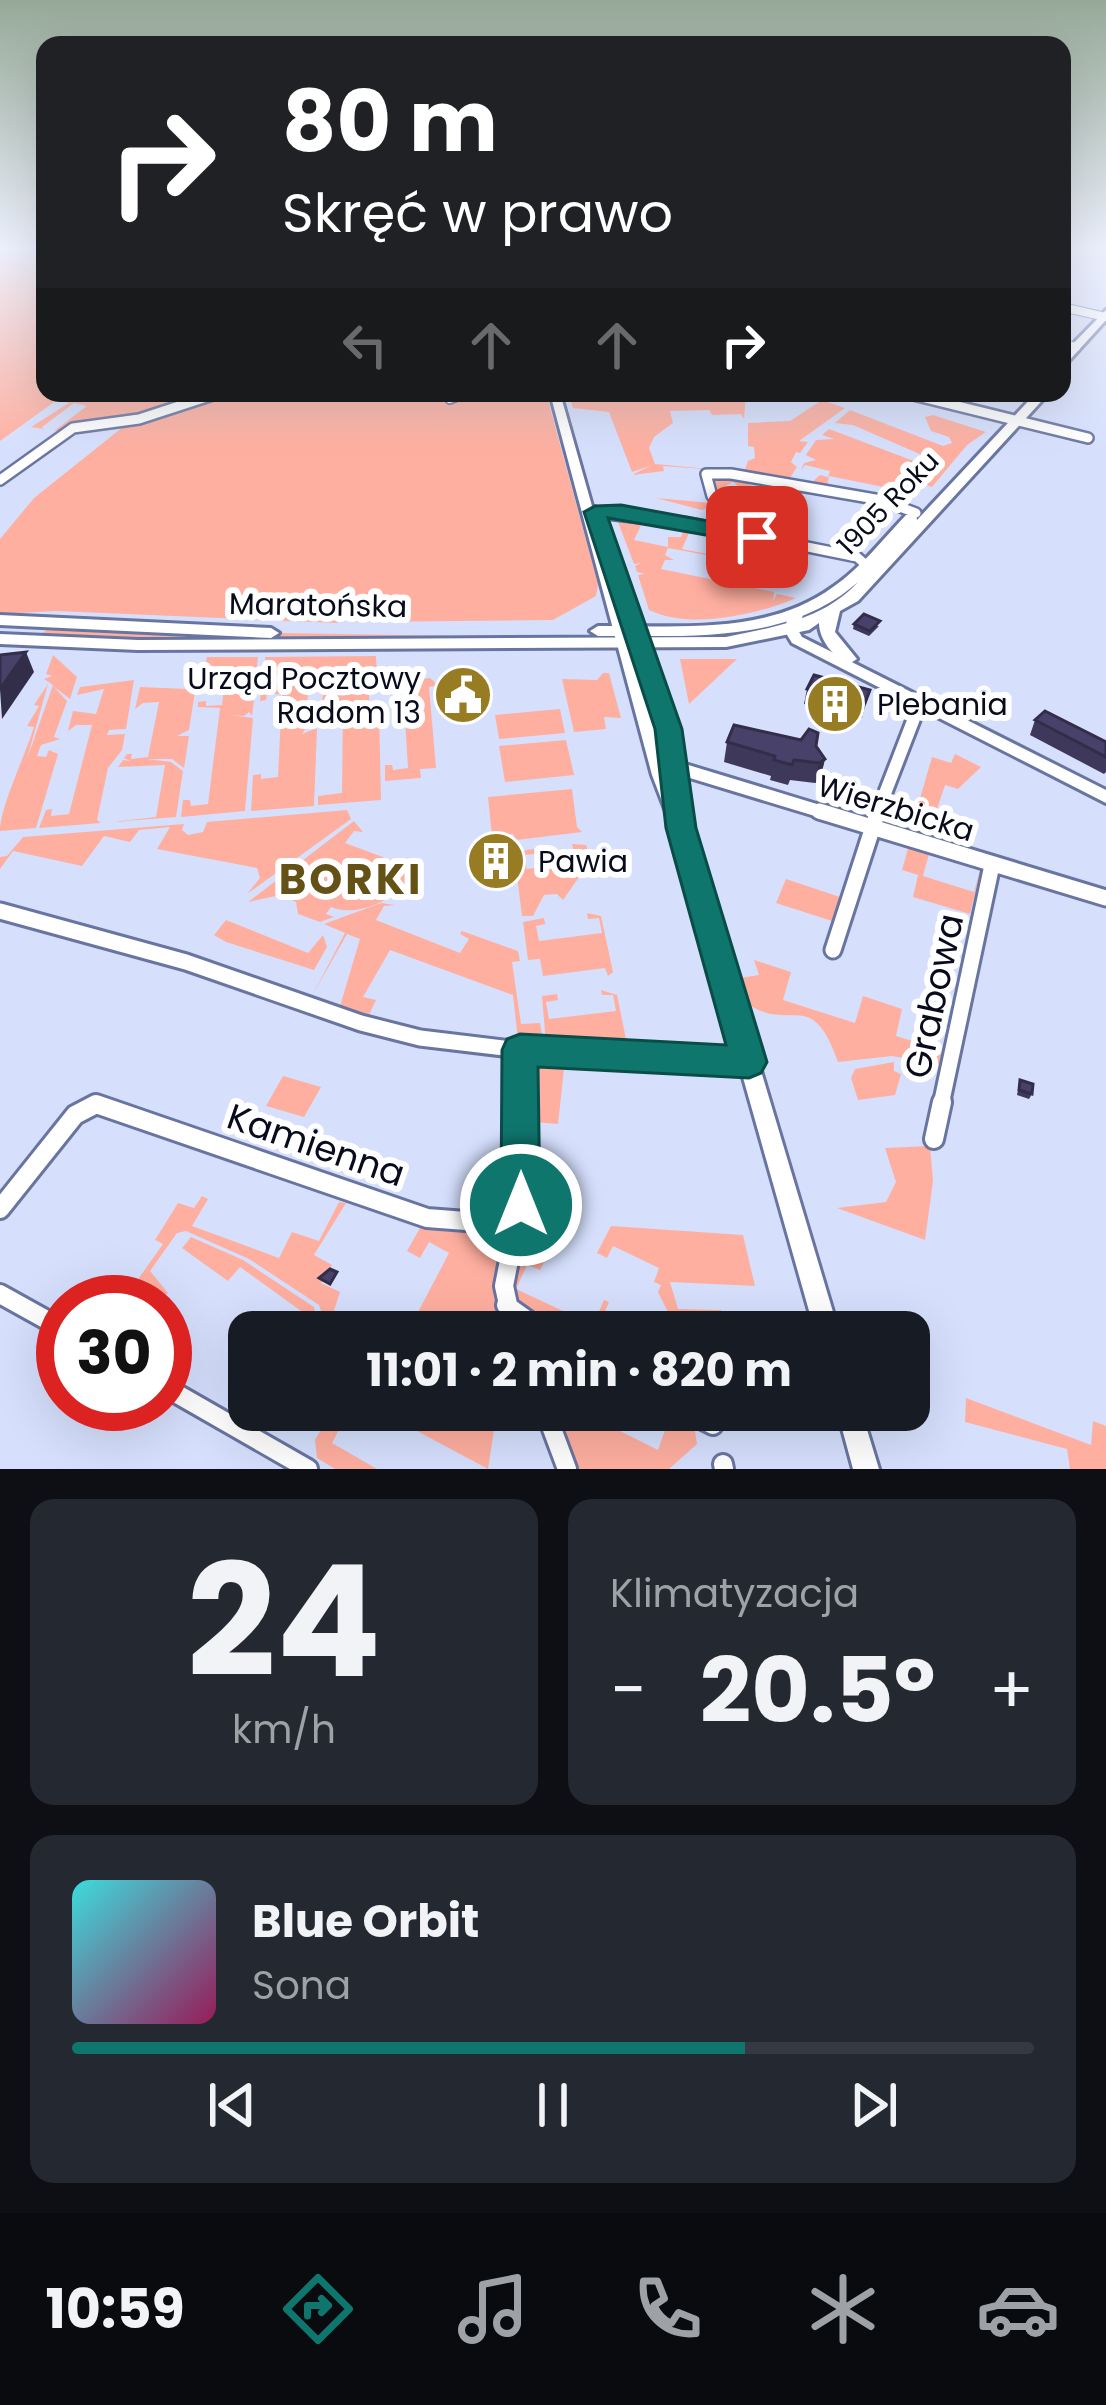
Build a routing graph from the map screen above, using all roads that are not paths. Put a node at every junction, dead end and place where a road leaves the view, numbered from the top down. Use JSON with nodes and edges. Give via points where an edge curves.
{"nodes":[{"id":1,"x":1105,"y":317,"type":"edge"},
{"id":2,"x":1071,"y":343,"type":"edge"},
{"id":3,"x":1071,"y":361,"type":"edge"},
{"id":4,"x":192,"y":402,"type":"edge"},
{"id":5,"x":558,"y":402,"type":"edge"},
{"id":6,"x":957,"y":402,"type":"edge"},
{"id":7,"x":1026,"y":402,"type":"edge"},
{"id":8,"x":1033,"y":402,"type":"edge"},
{"id":9,"x":1013,"y":419,"type":"junction"},
{"id":10,"x":1088,"y":438,"type":"dead end"},
{"id":11,"x":0,"y":481,"type":"edge"},
{"id":12,"x":712,"y":496,"type":"dead end"},
{"id":13,"x":595,"y":510,"type":"junction"},
{"id":14,"x":916,"y":513,"type":"junction"},
{"id":15,"x":866,"y":559,"type":"junction"},
{"id":16,"x":833,"y":612,"type":"junction"},
{"id":17,"x":0,"y":620,"type":"edge"},
{"id":18,"x":64,"y":624,"type":"junction"},
{"id":19,"x":796,"y":627,"type":"junction"},
{"id":20,"x":628,"y":630,"type":"junction"},
{"id":21,"x":766,"y":630,"type":"junction"},
{"id":22,"x":451,"y":638,"type":"junction"},
{"id":23,"x":0,"y":639,"type":"edge"},
{"id":24,"x":35,"y":642,"type":"junction"},
{"id":25,"x":849,"y":659,"type":"junction"},
{"id":26,"x":920,"y":703,"type":"junction"},
{"id":27,"x":982,"y":730,"type":"junction"},
{"id":28,"x":654,"y":747,"type":"junction"},
{"id":29,"x":672,"y":767,"type":"junction"},
{"id":30,"x":1106,"y":797,"type":"edge"},
{"id":31,"x":681,"y":828,"type":"junction"},
{"id":32,"x":872,"y":829,"type":"junction"},
{"id":33,"x":992,"y":865,"type":"junction"},
{"id":34,"x":1106,"y":898,"type":"edge"},
{"id":35,"x":0,"y":910,"type":"edge"},
{"id":36,"x":833,"y":950,"type":"dead end"},
{"id":37,"x":520,"y":1050,"type":"junction"},
{"id":38,"x":749,"y":1062,"type":"junction"},
{"id":39,"x":934,"y":1138,"type":"dead end"},
{"id":40,"x":0,"y":1209,"type":"edge"},
{"id":41,"x":515,"y":1215,"type":"junction"},
{"id":42,"x":0,"y":1294,"type":"edge"},
{"id":43,"x":506,"y":1304,"type":"junction"},
{"id":44,"x":508,"y":1311,"type":"edge"},
{"id":45,"x":516,"y":1311,"type":"edge"},
{"id":46,"x":821,"y":1311,"type":"edge"},
{"id":47,"x":36,"y":1314,"type":"edge"},
{"id":48,"x":192,"y":1402,"type":"edge"},
{"id":49,"x":553,"y":1431,"type":"edge"},
{"id":50,"x":855,"y":1431,"type":"edge"},
{"id":51,"x":308,"y":1469,"type":"edge"},
{"id":52,"x":567,"y":1469,"type":"edge"},
{"id":53,"x":866,"y":1469,"type":"edge"}],
"edges":[{"from":1,"to":2,"type":"main road"},
{"from":1,"to":3,"type":"main road"},
{"from":4,"to":11,"type":"street","via":[[73,428]]},
{"from":5,"to":13,"type":"street"},
{"from":6,"to":9,"type":"street"},
{"from":7,"to":9,"type":"main road","name":"1905 Roku"},
{"from":8,"to":9,"type":"main road","name":"1905 Roku"},
{"from":9,"to":10,"type":"street"},
{"from":9,"to":14,"type":"main road","name":"1905 Roku"},
{"from":9,"to":16,"type":"main road","name":"1905 Roku"},
{"from":12,"to":14,"type":"street","via":[[707,473],[736,474]]},
{"from":13,"to":15,"type":"street"},
{"from":13,"to":20,"type":"street"},
{"from":14,"to":15,"type":"main road","name":"1905 Roku"},
{"from":15,"to":19,"type":"main road","name":"1905 Roku"},
{"from":16,"to":19,"type":"main road","name":"1905 Roku"},
{"from":16,"to":25,"type":"main road","via":[[827,634]]},
{"from":17,"to":18,"type":"main road","name":"Maratońska"},
{"from":18,"to":22,"type":"main road","name":"Maratońska"},
{"from":18,"to":24,"type":"main road","via":[[37,628],[29,636]]},
{"from":19,"to":21,"type":"main road"},
{"from":19,"to":21,"type":"main road","name":"1905 Roku"},
{"from":19,"to":25,"type":"street"},
{"from":19,"to":26,"type":"street"},
{"from":20,"to":21,"type":"main road","name":"1905 Roku"},
{"from":20,"to":21,"type":"main road","name":"1905 Roku","via":[[712,643]]},
{"from":20,"to":22,"type":"main road","name":"Maratońska"},
{"from":20,"to":22,"type":"main road","name":"Maratońska"},
{"from":20,"to":28,"type":"street"},
{"from":20,"to":29,"type":"street","via":[[668,729]]},
{"from":22,"to":24,"type":"main road","name":"Maratońska"},
{"from":23,"to":24,"type":"main road","name":"Maratońska"},
{"from":25,"to":27,"type":"street"},
{"from":26,"to":27,"type":"street"},
{"from":26,"to":32,"type":"street"},
{"from":27,"to":30,"type":"street"},
{"from":28,"to":29,"type":"street"},
{"from":28,"to":31,"type":"street"},
{"from":29,"to":31,"type":"street"},
{"from":29,"to":32,"type":"street","name":"Wierzbicka"},
{"from":31,"to":38,"type":"street"},
{"from":32,"to":33,"type":"street","name":"Wierzbicka"},
{"from":32,"to":36,"type":"street"},
{"from":33,"to":34,"type":"street","name":"Wierzbicka"},
{"from":33,"to":39,"type":"street","name":"Grabowa"},
{"from":35,"to":37,"type":"street","via":[[361,1023]]},
{"from":37,"to":38,"type":"street"},
{"from":37,"to":41,"type":"street","via":[[522,1194]]},
{"from":38,"to":46,"type":"street"},
{"from":40,"to":41,"type":"street","name":"Kamienna","via":[[75,1115],[100,1105],[427,1218]]},
{"from":41,"to":43,"type":"street"},
{"from":42,"to":47,"type":"street"},
{"from":43,"to":44,"type":"street"},
{"from":43,"to":45,"type":"street"},
{"from":48,"to":51,"type":"street"},
{"from":49,"to":52,"type":"street"},
{"from":50,"to":53,"type":"street"}]}
